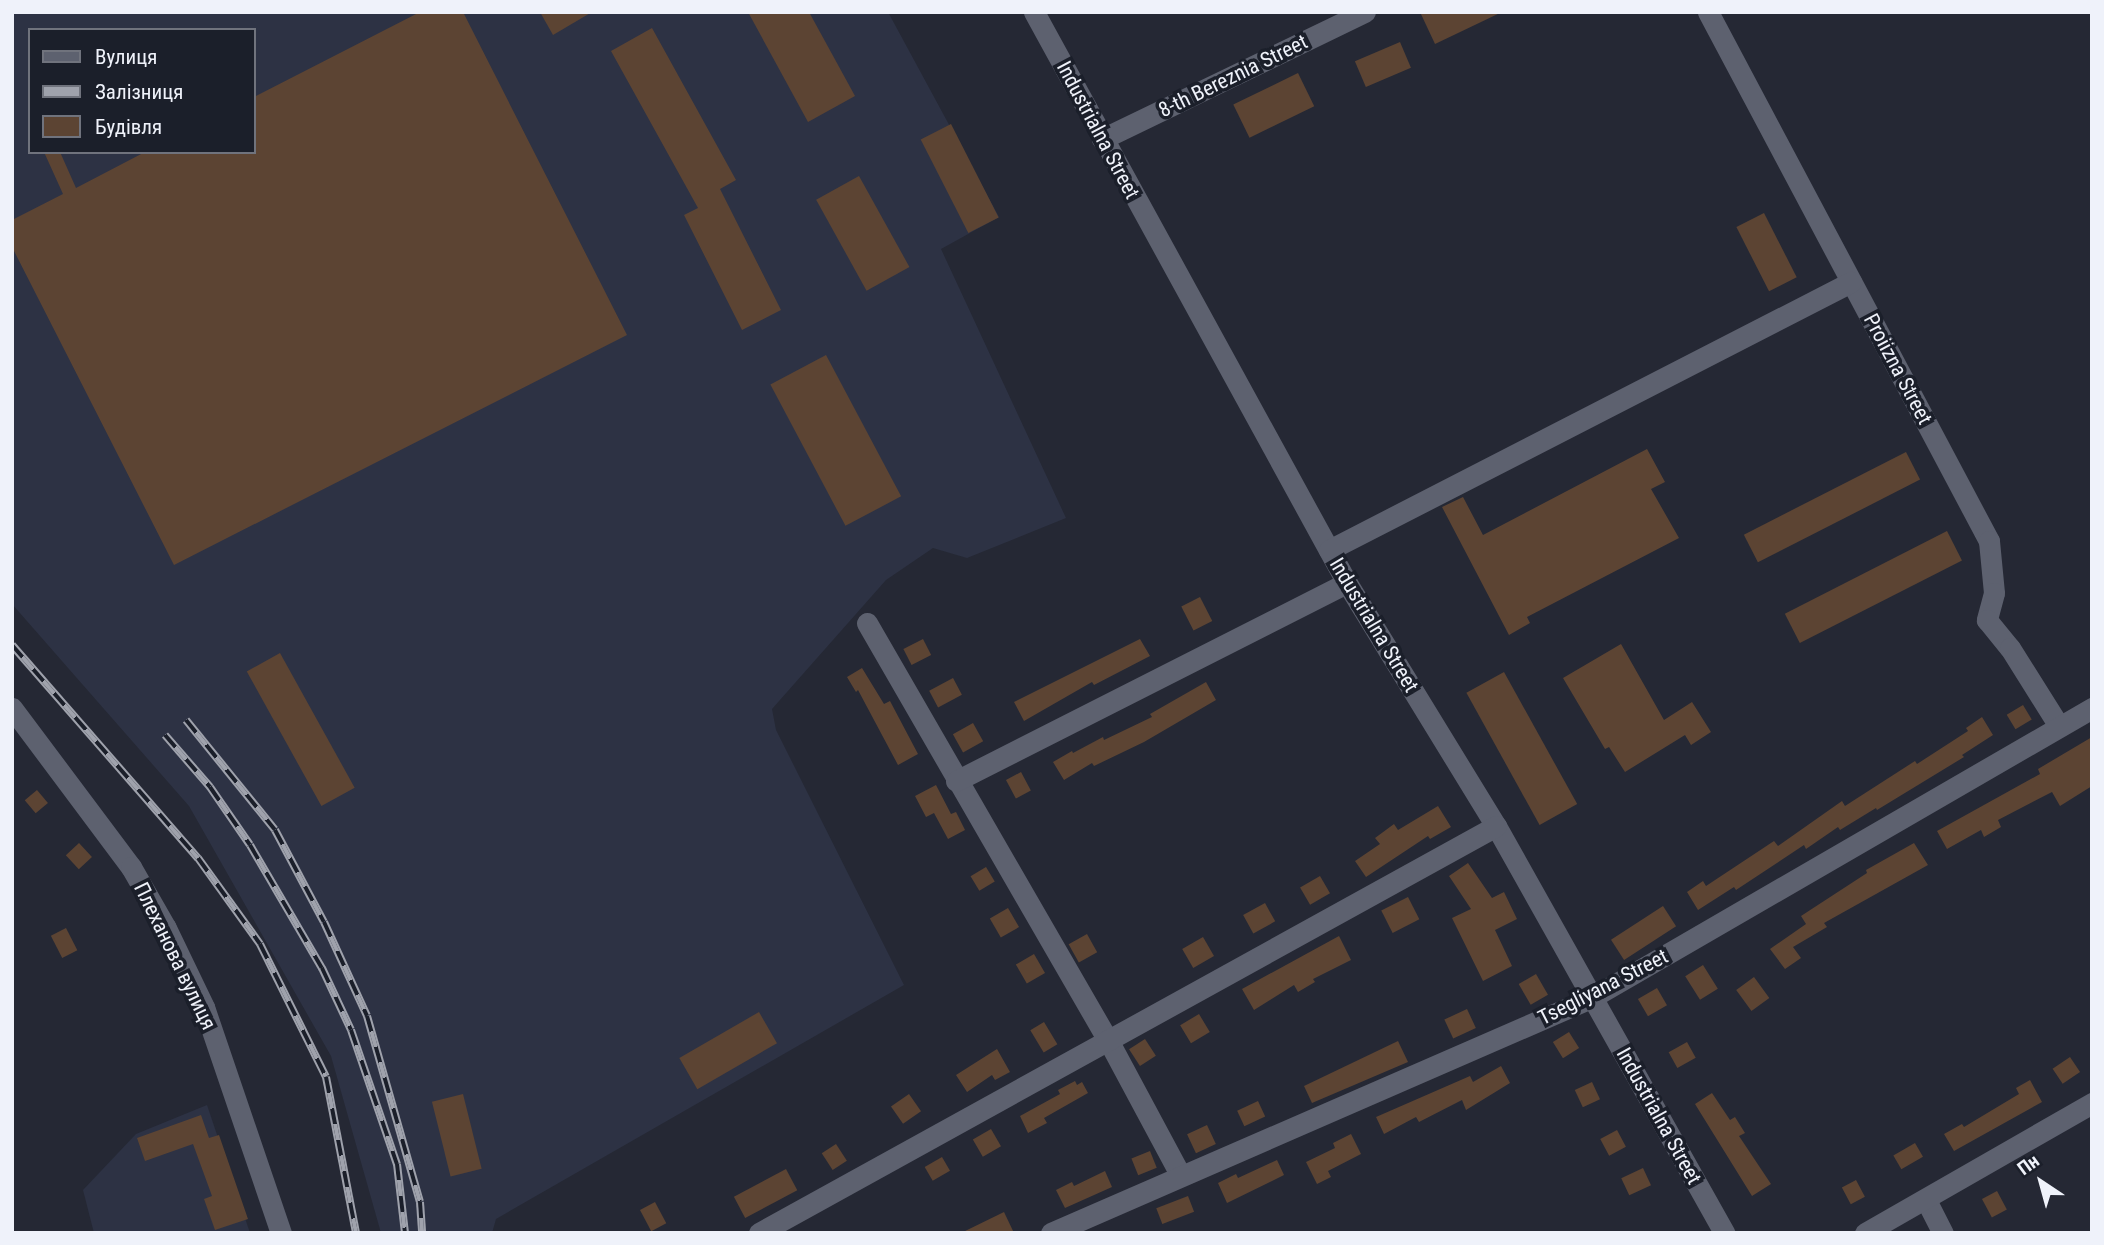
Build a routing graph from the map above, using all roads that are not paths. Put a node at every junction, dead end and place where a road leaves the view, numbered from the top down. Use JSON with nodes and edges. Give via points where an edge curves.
{"nodes":[{"id":1,"x":1034,"y":12,"type":"edge"},
{"id":2,"x":1365,"y":12,"type":"edge"},
{"id":3,"x":1708,"y":12,"type":"edge"},
{"id":4,"x":1102,"y":139,"type":"junction"},
{"id":5,"x":1851,"y":282,"type":"junction"},
{"id":6,"x":1329,"y":550,"type":"junction"},
{"id":7,"x":1347,"y":583,"type":"junction"},
{"id":8,"x":867,"y":623,"type":"dead end"},
{"id":9,"x":12,"y":708,"type":"edge"},
{"id":10,"x":2092,"y":708,"type":"edge"},
{"id":11,"x":2059,"y":726,"type":"junction"},
{"id":12,"x":956,"y":781,"type":"junction"},
{"id":13,"x":1496,"y":826,"type":"junction"},
{"id":14,"x":1592,"y":997,"type":"junction"},
{"id":15,"x":1108,"y":1040,"type":"junction"},
{"id":16,"x":2092,"y":1103,"type":"edge"},
{"id":17,"x":1181,"y":1176,"type":"junction"},
{"id":18,"x":1926,"y":1200,"type":"junction"},
{"id":19,"x":281,"y":1233,"type":"edge"},
{"id":20,"x":759,"y":1233,"type":"edge"},
{"id":21,"x":1051,"y":1233,"type":"edge"},
{"id":22,"x":1724,"y":1233,"type":"edge"},
{"id":23,"x":1865,"y":1233,"type":"edge"},
{"id":24,"x":1943,"y":1233,"type":"edge"}],
"edges":[{"from":1,"to":4,"type":"street","name":"Industrialna Street"},
{"from":2,"to":4,"type":"street","name":"8-th Bereznia Street"},
{"from":3,"to":5,"type":"street","name":"Proiizna Street"},
{"from":4,"to":6,"type":"street","name":"Industrialna Street"},
{"from":5,"to":6,"type":"street"},
{"from":5,"to":11,"type":"street","name":"Proiizna Street","via":[[1989,541],[1994,593],[1987,620]]},
{"from":6,"to":7,"type":"street","name":"Industrialna Street"},
{"from":7,"to":12,"type":"street"},
{"from":7,"to":13,"type":"street","name":"Industrialna Street"},
{"from":8,"to":12,"type":"street"},
{"from":9,"to":19,"type":"street","name":"Плеханова вулиця","via":[[131,867],[166,928],[204,1007]]},
{"from":10,"to":11,"type":"street","name":"Tsegliyana Street"},
{"from":11,"to":14,"type":"street","name":"Tsegliyana Street"},
{"from":12,"to":15,"type":"street"},
{"from":13,"to":14,"type":"street","name":"Industrialna Street"},
{"from":13,"to":15,"type":"street"},
{"from":14,"to":17,"type":"street","name":"Tsegliyana Street"},
{"from":14,"to":22,"type":"street","name":"Industrialna Street"},
{"from":15,"to":17,"type":"street"},
{"from":15,"to":20,"type":"street"},
{"from":16,"to":18,"type":"street"},
{"from":17,"to":21,"type":"street","name":"Tsegliyana Street"},
{"from":18,"to":23,"type":"street"},
{"from":18,"to":24,"type":"street"}]}
